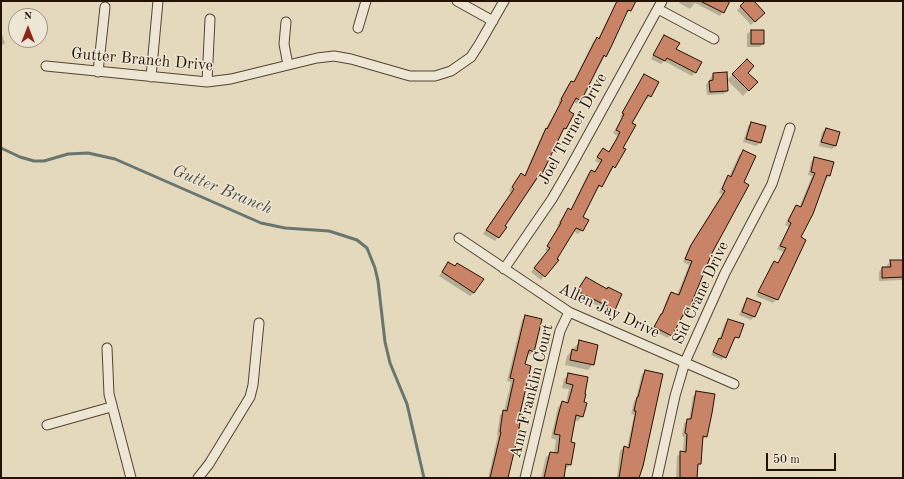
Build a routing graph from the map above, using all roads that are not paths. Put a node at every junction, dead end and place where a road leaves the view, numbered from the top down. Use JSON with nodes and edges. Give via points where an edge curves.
{"nodes":[{"id":1,"x":158,"y":1,"type":"edge"},
{"id":2,"x":366,"y":1,"type":"edge"},
{"id":3,"x":457,"y":1,"type":"edge"},
{"id":4,"x":504,"y":1,"type":"edge"},
{"id":5,"x":660,"y":5,"type":"edge"},
{"id":6,"x":105,"y":8,"type":"dead end"},
{"id":7,"x":210,"y":19,"type":"dead end"},
{"id":8,"x":493,"y":21,"type":"junction"},
{"id":9,"x":286,"y":22,"type":"dead end"},
{"id":10,"x":358,"y":28,"type":"dead end"},
{"id":11,"x":714,"y":39,"type":"dead end"},
{"id":12,"x":288,"y":65,"type":"junction"},
{"id":13,"x":46,"y":66,"type":"dead end"},
{"id":14,"x":98,"y":72,"type":"junction"},
{"id":15,"x":151,"y":77,"type":"junction"},
{"id":16,"x":207,"y":82,"type":"junction"},
{"id":17,"x":790,"y":128,"type":"dead end"},
{"id":18,"x":459,"y":238,"type":"dead end"},
{"id":19,"x":504,"y":269,"type":"junction"},
{"id":20,"x":569,"y":312,"type":"junction"},
{"id":21,"x":259,"y":323,"type":"dead end"},
{"id":22,"x":107,"y":348,"type":"dead end"},
{"id":23,"x":685,"y":362,"type":"junction"},
{"id":24,"x":734,"y":384,"type":"dead end"},
{"id":25,"x":111,"y":407,"type":"junction"},
{"id":26,"x":47,"y":425,"type":"dead end"},
{"id":27,"x":131,"y":478,"type":"edge"},
{"id":28,"x":198,"y":478,"type":"edge"},
{"id":29,"x":525,"y":478,"type":"edge"},
{"id":30,"x":657,"y":478,"type":"edge"}],
"edges":[{"from":1,"to":15,"type":"street"},
{"from":2,"to":10,"type":"street"},
{"from":3,"to":8,"type":"street"},
{"from":4,"to":8,"type":"street","name":"Gutter Branch Drive"},
{"from":5,"to":11,"type":"street"},
{"from":5,"to":19,"type":"street","name":"Joel Turner Drive","via":[[552,199]]},
{"from":6,"to":14,"type":"street"},
{"from":7,"to":16,"type":"street"},
{"from":8,"to":12,"type":"street","name":"Gutter Branch Drive","via":[[471,57],[458,67],[435,76],[410,76],[334,56]]},
{"from":9,"to":12,"type":"street","via":[[284,44]]},
{"from":12,"to":16,"type":"street","name":"Gutter Branch Drive","via":[[231,80]]},
{"from":13,"to":14,"type":"street","name":"Gutter Branch Drive"},
{"from":14,"to":15,"type":"street","name":"Gutter Branch Drive"},
{"from":15,"to":16,"type":"street","name":"Gutter Branch Drive"},
{"from":17,"to":23,"type":"street","name":"Sid Crane Drive","via":[[772,184],[725,272]]},
{"from":18,"to":19,"type":"street","name":"Allen Jay Drive"},
{"from":19,"to":20,"type":"street","name":"Allen Jay Drive"},
{"from":20,"to":23,"type":"street","name":"Allen Jay Drive"},
{"from":20,"to":29,"type":"street","name":"Ann Franklin Court","via":[[560,331]]},
{"from":21,"to":28,"type":"street","via":[[250,397]]},
{"from":22,"to":25,"type":"street","via":[[107,381]]},
{"from":23,"to":24,"type":"street","name":"Allen Jay Drive"},
{"from":23,"to":30,"type":"street","name":"Sid Crane Drive"},
{"from":25,"to":26,"type":"street"},
{"from":25,"to":27,"type":"street"}]}
